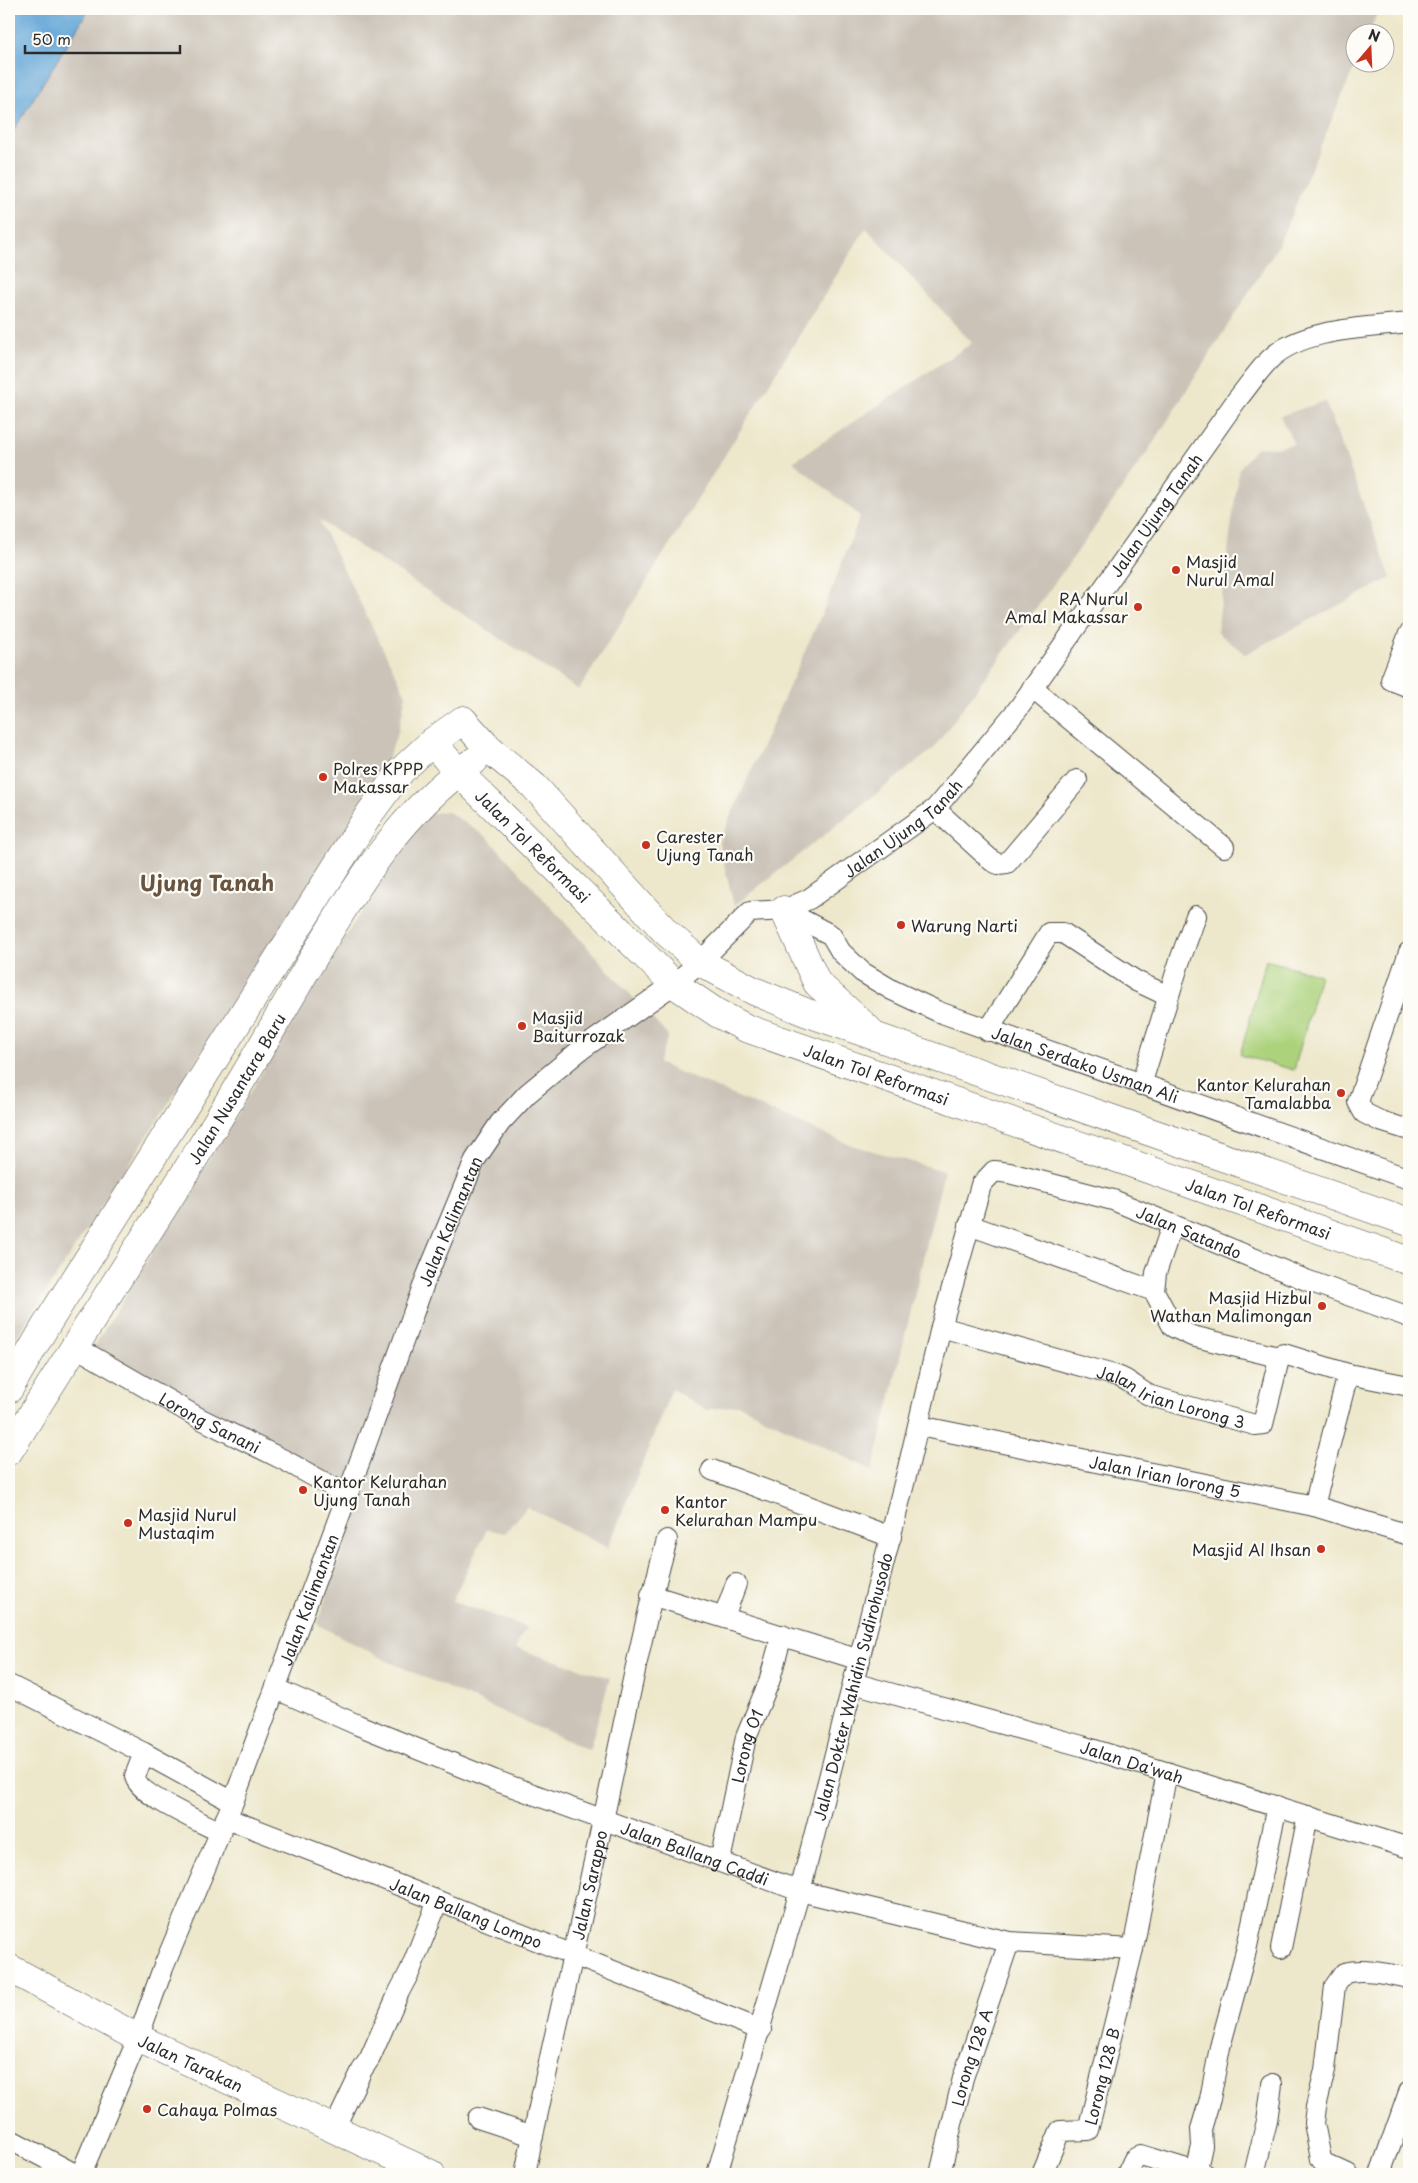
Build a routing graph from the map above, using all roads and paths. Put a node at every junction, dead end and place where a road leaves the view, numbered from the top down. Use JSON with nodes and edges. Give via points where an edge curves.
{"nodes":[{"id":1,"x":1409,"y":323,"type":"edge"},
{"id":2,"x":1409,"y":634,"type":"edge"},
{"id":3,"x":1409,"y":687,"type":"edge"},
{"id":4,"x":1032,"y":688,"type":"junction"},
{"id":5,"x":432,"y":742,"type":"junction"},
{"id":6,"x":489,"y":749,"type":"junction"},
{"id":7,"x":458,"y":772,"type":"junction"},
{"id":8,"x":1077,"y":780,"type":"dead end"},
{"id":9,"x":935,"y":809,"type":"junction"},
{"id":10,"x":1224,"y":847,"type":"dead end"},
{"id":11,"x":784,"y":910,"type":"junction"},
{"id":12,"x":1196,"y":916,"type":"dead end"},
{"id":13,"x":1409,"y":952,"type":"edge"},
{"id":14,"x":700,"y":962,"type":"junction"},
{"id":15,"x":674,"y":984,"type":"junction"},
{"id":16,"x":1168,"y":996,"type":"junction"},
{"id":17,"x":988,"y":1031,"type":"junction"},
{"id":18,"x":876,"y":1037,"type":"junction"},
{"id":19,"x":200,"y":1081,"type":"junction"},
{"id":20,"x":1141,"y":1085,"type":"junction"},
{"id":21,"x":230,"y":1100,"type":"junction"},
{"id":22,"x":1409,"y":1130,"type":"edge"},
{"id":23,"x":1409,"y":1179,"type":"edge"},
{"id":24,"x":976,"y":1196,"type":"joint"},
{"id":25,"x":1409,"y":1222,"type":"edge"},
{"id":26,"x":968,"y":1225,"type":"junction"},
{"id":27,"x":1172,"y":1225,"type":"junction"},
{"id":28,"x":1409,"y":1261,"type":"edge"},
{"id":29,"x":1154,"y":1291,"type":"junction"},
{"id":30,"x":1409,"y":1317,"type":"edge"},
{"id":31,"x":941,"y":1327,"type":"junction"},
{"id":32,"x":74,"y":1346,"type":"junction"},
{"id":33,"x":1278,"y":1357,"type":"junction"},
{"id":34,"x":1348,"y":1374,"type":"junction"},
{"id":35,"x":1409,"y":1386,"type":"edge"},
{"id":36,"x":9,"y":1389,"type":"edge"},
{"id":37,"x":918,"y":1426,"type":"junction"},
{"id":38,"x":9,"y":1451,"type":"edge"},
{"id":39,"x":712,"y":1470,"type":"dead end"},
{"id":40,"x":347,"y":1495,"type":"junction"},
{"id":41,"x":1314,"y":1506,"type":"junction"},
{"id":42,"x":1409,"y":1535,"type":"edge"},
{"id":43,"x":891,"y":1537,"type":"junction"},
{"id":44,"x":667,"y":1540,"type":"dead end"},
{"id":45,"x":736,"y":1584,"type":"dead end"},
{"id":46,"x":651,"y":1594,"type":"junction"},
{"id":47,"x":724,"y":1618,"type":"junction"},
{"id":48,"x":782,"y":1635,"type":"junction"},
{"id":49,"x":860,"y":1660,"type":"junction"},
{"id":50,"x":854,"y":1683,"type":"junction"},
{"id":51,"x":9,"y":1685,"type":"edge"},
{"id":52,"x":276,"y":1689,"type":"junction"},
{"id":53,"x":144,"y":1753,"type":"junction"},
{"id":54,"x":1167,"y":1772,"type":"junction"},
{"id":55,"x":1277,"y":1806,"type":"junction"},
{"id":56,"x":1308,"y":1816,"type":"junction"},
{"id":57,"x":226,"y":1817,"type":"junction"},
{"id":58,"x":603,"y":1820,"type":"junction"},
{"id":59,"x":1409,"y":1848,"type":"edge"},
{"id":60,"x":720,"y":1861,"type":"junction"},
{"id":61,"x":800,"y":1891,"type":"junction"},
{"id":62,"x":438,"y":1901,"type":"junction"},
{"id":63,"x":1009,"y":1942,"type":"junction"},
{"id":64,"x":1281,"y":1948,"type":"dead end"},
{"id":65,"x":1133,"y":1949,"type":"junction"},
{"id":66,"x":573,"y":1955,"type":"junction"},
{"id":67,"x":9,"y":1968,"type":"edge"},
{"id":68,"x":1409,"y":1978,"type":"edge"},
{"id":69,"x":761,"y":2030,"type":"junction"},
{"id":70,"x":138,"y":2038,"type":"junction"},
{"id":71,"x":1272,"y":2084,"type":"dead end"},
{"id":72,"x":1409,"y":2092,"type":"edge"},
{"id":73,"x":478,"y":2118,"type":"dead end"},
{"id":74,"x":334,"y":2129,"type":"junction"},
{"id":75,"x":533,"y":2136,"type":"junction"},
{"id":76,"x":9,"y":2139,"type":"edge"},
{"id":77,"x":1201,"y":2172,"type":"edge"},
{"id":78,"x":76,"y":2174,"type":"edge"},
{"id":79,"x":82,"y":2174,"type":"edge"},
{"id":80,"x":431,"y":2174,"type":"edge"},
{"id":81,"x":525,"y":2174,"type":"edge"},
{"id":82,"x":717,"y":2174,"type":"edge"},
{"id":83,"x":940,"y":2174,"type":"edge"},
{"id":84,"x":1042,"y":2174,"type":"edge"},
{"id":85,"x":1127,"y":2174,"type":"edge"},
{"id":86,"x":1254,"y":2174,"type":"edge"},
{"id":87,"x":1348,"y":2174,"type":"edge"},
{"id":88,"x":1380,"y":2174,"type":"edge"}],
"edges":[{"from":1,"to":4,"type":"street","name":"Jalan Ujung Tanah","via":[[1329,333],[1303,340],[1270,359],[1236,401]]},
{"from":2,"to":3,"type":"street","via":[[1391,680]]},
{"from":4,"to":9,"type":"street","name":"Jalan Ujung Tanah"},
{"from":4,"to":10,"type":"street"},
{"from":5,"to":6,"type":"main road","name":"Jalan Nusantara Baru","via":[[463,720]]},
{"from":5,"to":7,"type":"main road","name":"Jalan Tol Reformasi"},
{"from":5,"to":19,"type":"main road","name":"Jalan Nusantara Baru","via":[[401,771],[370,813]]},
{"from":6,"to":7,"type":"main road","name":"Jalan Nusantara Baru"},
{"from":6,"to":14,"type":"main road","via":[[534,786],[665,931]]},
{"from":7,"to":15,"type":"main road","name":"Jalan Tol Reformasi"},
{"from":7,"to":21,"type":"main road","name":"Jalan Nusantara Baru","via":[[432,794],[377,857]]},
{"from":8,"to":9,"type":"street","via":[[1008,863],[992,861]]},
{"from":9,"to":11,"type":"street","name":"Jalan Ujung Tanah","via":[[809,899]]},
{"from":11,"to":14,"type":"street","name":"Jalan Kalimantan","via":[[750,912]]},
{"from":11,"to":17,"type":"street","name":"Jalan Serdako Usman Ali","via":[[831,935],[841,952],[862,972],[892,990]]},
{"from":11,"to":18,"type":"main road","via":[[817,983]]},
{"from":12,"to":16,"type":"street"},
{"from":13,"to":22,"type":"street","via":[[1358,1102],[1364,1113]]},
{"from":14,"to":15,"type":"street","name":"Jalan Kalimantan"},
{"from":14,"to":18,"type":"main road","via":[[754,992]]},
{"from":15,"to":28,"type":"main road","name":"Jalan Tol Reformasi","via":[[746,1028]]},
{"from":15,"to":40,"type":"street","name":"Jalan Kalimantan","via":[[579,1050],[527,1094],[500,1122],[480,1153],[426,1278]]},
{"from":16,"to":17,"type":"street","via":[[1136,981],[1063,933],[1053,932]]},
{"from":16,"to":20,"type":"street"},
{"from":17,"to":20,"type":"street","name":"Jalan Serdako Usman Ali"},
{"from":18,"to":25,"type":"main road"},
{"from":19,"to":21,"type":"main road"},
{"from":19,"to":36,"type":"main road","name":"Jalan Nusantara Baru"},
{"from":20,"to":23,"type":"street","name":"Jalan Serdako Usman Ali"},
{"from":21,"to":32,"type":"main road","name":"Jalan Nusantara Baru"},
{"from":24,"to":26,"type":"street","name":"Jalan Dokter Wahidin Sudirohusodo"},
{"from":24,"to":27,"type":"street","name":"Jalan Satando","via":[[994,1171],[1009,1173],[1113,1200]]},
{"from":26,"to":29,"type":"street"},
{"from":26,"to":31,"type":"street","name":"Jalan Dokter Wahidin Sudirohusodo"},
{"from":27,"to":29,"type":"street","via":[[1156,1274]]},
{"from":27,"to":30,"type":"street","name":"Jalan Satando","via":[[1306,1280]]},
{"from":29,"to":33,"type":"street","via":[[1169,1321],[1179,1330]]},
{"from":31,"to":33,"type":"street","name":"Jalan Irian Lorong 3","via":[[1129,1380],[1151,1396],[1255,1425],[1263,1424]]},
{"from":31,"to":37,"type":"street","name":"Jalan Dokter Wahidin Sudirohusodo"},
{"from":32,"to":38,"type":"main road","name":"Jalan Nusantara Baru"},
{"from":32,"to":40,"type":"street","name":"Lorong Sanani","via":[[199,1418]]},
{"from":33,"to":34,"type":"street","via":[[1284,1354]]},
{"from":34,"to":35,"type":"street"},
{"from":34,"to":41,"type":"street"},
{"from":37,"to":41,"type":"street","name":"Jalan Irian lorong 5"},
{"from":37,"to":43,"type":"street","name":"Jalan Dokter Wahidin Sudirohusodo"},
{"from":39,"to":43,"type":"street"},
{"from":40,"to":52,"type":"street","name":"Jalan Kalimantan"},
{"from":41,"to":42,"type":"street","name":"Jalan Irian lorong 5"},
{"from":43,"to":49,"type":"street","name":"Jalan Dokter Wahidin Sudirohusodo"},
{"from":44,"to":46,"type":"street","name":"Jalan Sarappo"},
{"from":45,"to":47,"type":"street"},
{"from":46,"to":47,"type":"street"},
{"from":46,"to":58,"type":"street","name":"Jalan Sarappo"},
{"from":47,"to":48,"type":"street"},
{"from":48,"to":49,"type":"street"},
{"from":48,"to":60,"type":"street","name":"Lorong 01","via":[[746,1737]]},
{"from":49,"to":50,"type":"street","name":"Jalan Dokter Wahidin Sudirohusodo"},
{"from":50,"to":54,"type":"street","name":"Jalan Da'wah"},
{"from":50,"to":61,"type":"street","name":"Jalan Dokter Wahidin Sudirohusodo"},
{"from":51,"to":53,"type":"street","name":"Jalan Ballang Lompo"},
{"from":52,"to":57,"type":"street","name":"Jalan Kalimantan"},
{"from":52,"to":58,"type":"street","name":"Jalan Ballang Caddi","via":[[494,1780]]},
{"from":53,"to":57,"type":"street","name":"Jalan Ballang Lompo"},
{"from":53,"to":57,"type":"street","via":[[134,1776],[138,1786],[156,1799]]},
{"from":54,"to":55,"type":"street","name":"Jalan Da'wah"},
{"from":54,"to":65,"type":"street"},
{"from":55,"to":56,"type":"street","name":"Jalan Da'wah"},
{"from":55,"to":77,"type":"street","via":[[1246,1950],[1201,2129]]},
{"from":56,"to":59,"type":"street","name":"Jalan Da'wah"},
{"from":56,"to":64,"type":"street"},
{"from":57,"to":62,"type":"street","name":"Jalan Ballang Lompo"},
{"from":57,"to":70,"type":"street","name":"Jalan Kalimantan","via":[[163,1968]]},
{"from":58,"to":60,"type":"street","name":"Jalan Ballang Caddi"},
{"from":58,"to":66,"type":"street","name":"Jalan Sarappo"},
{"from":60,"to":61,"type":"street","name":"Jalan Ballang Caddi"},
{"from":61,"to":63,"type":"street","name":"Jalan Ballang Caddi"},
{"from":61,"to":69,"type":"street","name":"Jalan Dokter Wahidin Sudirohusodo"},
{"from":62,"to":66,"type":"street","name":"Jalan Ballang Lompo"},
{"from":62,"to":74,"type":"street","via":[[410,1971]]},
{"from":63,"to":65,"type":"street","name":"Jalan Ballang Caddi"},
{"from":63,"to":83,"type":"street","name":"Lorong 128 A","via":[[963,2078]]},
{"from":65,"to":84,"type":"street","name":"Lorong 128 B","via":[[1088,2130],[1060,2130]]},
{"from":66,"to":69,"type":"street","name":"Jalan Ballang Lompo"},
{"from":66,"to":75,"type":"street","name":"Jalan Sarappo"},
{"from":67,"to":70,"type":"main road","name":"Jalan Tarakan"},
{"from":68,"to":87,"type":"street","via":[[1351,1972],[1344,1973],[1335,1986],[1328,2053],[1314,2123],[1321,2159]]},
{"from":69,"to":82,"type":"street","name":"Jalan Dokter Wahidin Sudirohusodo"},
{"from":70,"to":74,"type":"main road","name":"Jalan Tarakan"},
{"from":70,"to":79,"type":"street","name":"Jalan Kalimantan"},
{"from":71,"to":86,"type":"street"},
{"from":72,"to":88,"type":"street"},
{"from":73,"to":75,"type":"street"},
{"from":74,"to":80,"type":"main road","name":"Jalan Tarakan"},
{"from":75,"to":81,"type":"street","name":"Jalan Sarappo"},
{"from":76,"to":78,"type":"street"},
{"from":77,"to":85,"type":"street","via":[[1140,2155],[1134,2158]]}]}
